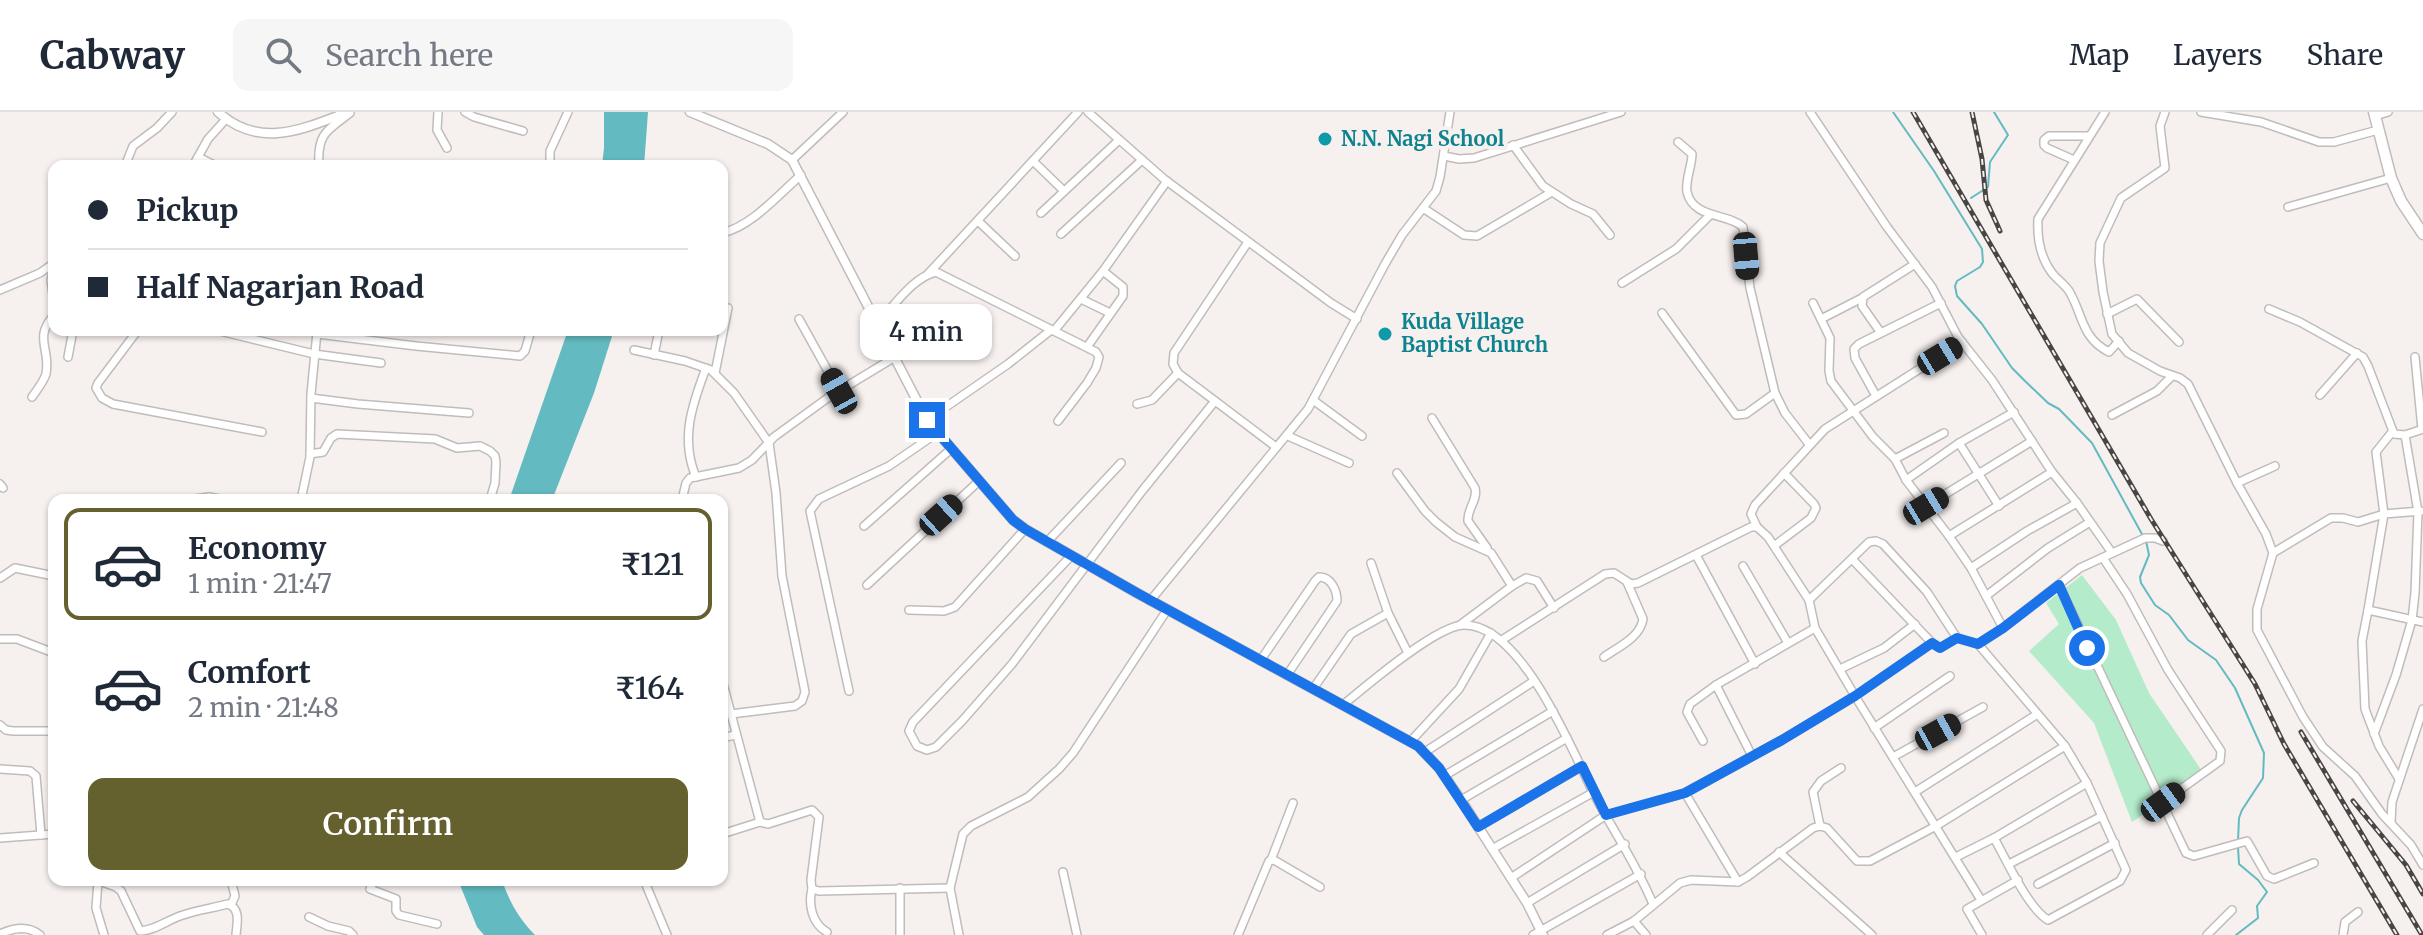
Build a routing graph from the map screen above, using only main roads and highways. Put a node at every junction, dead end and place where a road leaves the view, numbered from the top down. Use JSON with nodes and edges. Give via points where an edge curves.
{"nodes":[{"id":1,"x":218,"y":112,"type":"edge"},
{"id":2,"x":350,"y":112,"type":"edge"},
{"id":3,"x":690,"y":112,"type":"edge"},
{"id":4,"x":2374,"y":114,"type":"edge"},
{"id":5,"x":2423,"y":234,"type":"edge"},
{"id":6,"x":1539,"y":934,"type":"edge"}],
"edges":[{"from":1,"to":2,"type":"main road","via":[[246,131],[270,134],[299,131]]},
{"from":3,"to":6,"type":"main road","via":[[768,144],[792,160],[927,420],[1013,520],[1425,752],[1527,903]]},
{"from":4,"to":5,"type":"highway","via":[[2391,178]]}]}
